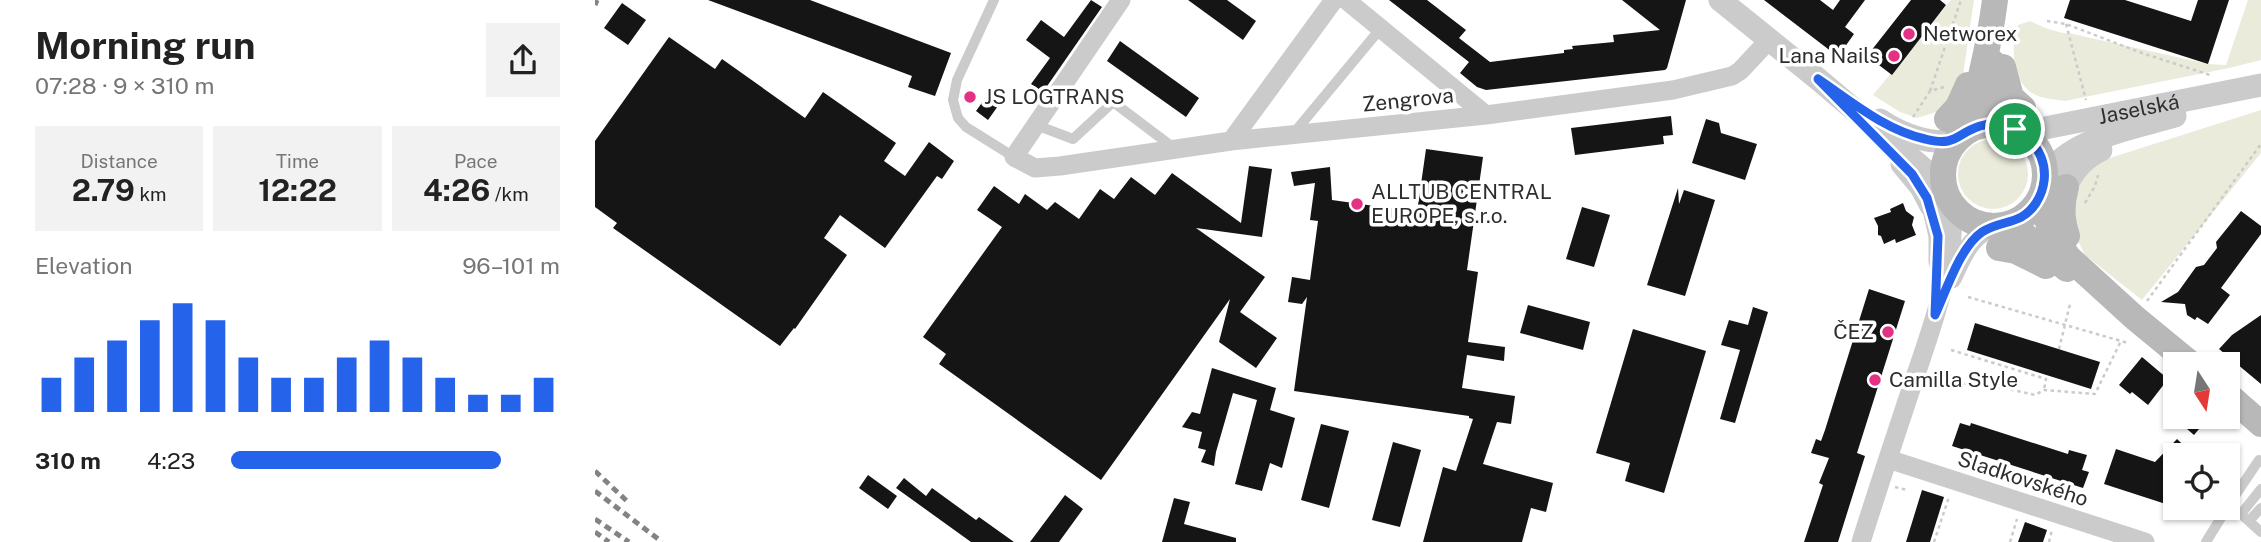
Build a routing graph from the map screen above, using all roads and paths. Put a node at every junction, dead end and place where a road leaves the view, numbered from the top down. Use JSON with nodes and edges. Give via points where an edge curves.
{"nodes":[{"id":1,"x":994,"y":0,"type":"edge"},
{"id":2,"x":1121,"y":0,"type":"edge"},
{"id":3,"x":1334,"y":0,"type":"edge"},
{"id":4,"x":1346,"y":0,"type":"edge"},
{"id":5,"x":1720,"y":0,"type":"edge"},
{"id":6,"x":1961,"y":0,"type":"edge"},
{"id":7,"x":1994,"y":10,"type":"edge"},
{"id":8,"x":2047,"y":21,"type":"dead end"},
{"id":9,"x":2066,"y":24,"type":"junction"},
{"id":10,"x":1381,"y":28,"type":"junction"},
{"id":11,"x":1769,"y":40,"type":"junction"},
{"id":12,"x":2213,"y":76,"type":"dead end"},
{"id":13,"x":1818,"y":79,"type":"junction"},
{"id":14,"x":1948,"y":85,"type":"dead end"},
{"id":15,"x":2261,"y":87,"type":"edge"},
{"id":16,"x":1930,"y":91,"type":"junction"},
{"id":17,"x":2087,"y":103,"type":"dead end"},
{"id":18,"x":2187,"y":106,"type":"junction"},
{"id":19,"x":1914,"y":113,"type":"dead end"},
{"id":20,"x":1486,"y":115,"type":"junction"},
{"id":21,"x":2019,"y":119,"type":"junction"},
{"id":22,"x":1036,"y":125,"type":"junction"},
{"id":23,"x":1953,"y":129,"type":"junction"},
{"id":24,"x":1293,"y":135,"type":"junction"},
{"id":25,"x":1231,"y":141,"type":"junction"},
{"id":26,"x":2261,"y":144,"type":"edge"},
{"id":27,"x":1175,"y":149,"type":"junction"},
{"id":28,"x":1014,"y":157,"type":"junction"},
{"id":29,"x":2099,"y":172,"type":"dead end"},
{"id":30,"x":2064,"y":194,"type":"junction"},
{"id":31,"x":1940,"y":204,"type":"junction"},
{"id":32,"x":1999,"y":237,"type":"junction"},
{"id":33,"x":1968,"y":297,"type":"dead end"},
{"id":34,"x":2070,"y":303,"type":"dead end"},
{"id":35,"x":1935,"y":315,"type":"junction"},
{"id":36,"x":2065,"y":325,"type":"junction"},
{"id":37,"x":2128,"y":334,"type":"junction"},
{"id":38,"x":2059,"y":349,"type":"dead end"},
{"id":39,"x":1951,"y":350,"type":"dead end"},
{"id":40,"x":2166,"y":352,"type":"edge"},
{"id":41,"x":1942,"y":379,"type":"dead end"},
{"id":42,"x":2044,"y":390,"type":"junction"},
{"id":43,"x":2240,"y":406,"type":"edge"},
{"id":44,"x":2261,"y":424,"type":"edge"},
{"id":45,"x":1888,"y":459,"type":"junction"},
{"id":46,"x":2259,"y":460,"type":"dead end"},
{"id":47,"x":1954,"y":481,"type":"junction"},
{"id":48,"x":1892,"y":486,"type":"dead end"},
{"id":49,"x":2240,"y":488,"type":"edge"},
{"id":50,"x":2261,"y":489,"type":"edge"},
{"id":51,"x":1907,"y":490,"type":"dead end"},
{"id":52,"x":2023,"y":503,"type":"junction"},
{"id":53,"x":2261,"y":508,"type":"edge"},
{"id":54,"x":2219,"y":520,"type":"edge"},
{"id":55,"x":2249,"y":521,"type":"junction"},
{"id":56,"x":2260,"y":530,"type":"edge"},
{"id":57,"x":1861,"y":542,"type":"edge"},
{"id":58,"x":1934,"y":542,"type":"edge"},
{"id":59,"x":2010,"y":542,"type":"edge"},
{"id":60,"x":2145,"y":542,"type":"edge"},
{"id":61,"x":2206,"y":542,"type":"edge"}],
"edges":[{"from":1,"to":28,"type":"lane","via":[[957,80],[953,100],[966,127]]},
{"from":2,"to":22,"type":"street"},
{"from":3,"to":25,"type":"street"},
{"from":4,"to":10,"type":"street"},
{"from":5,"to":11,"type":"street"},
{"from":6,"to":16,"type":"path"},
{"from":7,"to":21,"type":"main road","via":[[1993,97],[2001,116]]},
{"from":7,"to":23,"type":"main road","via":[[1969,119]]},
{"from":8,"to":9,"type":"path"},
{"from":9,"to":12,"type":"path"},
{"from":9,"to":17,"type":"path"},
{"from":10,"to":20,"type":"street"},
{"from":10,"to":24,"type":"lane"},
{"from":11,"to":13,"type":"street"},
{"from":11,"to":20,"type":"street","name":"Zengrova","via":[[1740,71],[1718,81]]},
{"from":13,"to":23,"type":"street","via":[[1900,131],[1943,142]]},
{"from":13,"to":31,"type":"street","via":[[1932,176]]},
{"from":14,"to":16,"type":"path"},
{"from":15,"to":18,"type":"street","name":"Jaselská"},
{"from":16,"to":19,"type":"path"},
{"from":18,"to":21,"type":"street","name":"Jaselská","via":[[2025,131]]},
{"from":18,"to":30,"type":"street","via":[[2092,155],[2076,169]]},
{"from":20,"to":24,"type":"street","name":"Zengrova"},
{"from":21,"to":23,"type":"main road"},
{"from":21,"to":30,"type":"main road","via":[[2039,151],[2044,169]]},
{"from":22,"to":27,"type":"lane","via":[[1073,139],[1113,102]]},
{"from":22,"to":28,"type":"street"},
{"from":23,"to":31,"type":"main road"},
{"from":24,"to":25,"type":"street","name":"Zengrova"},
{"from":25,"to":27,"type":"street","name":"Zengrova"},
{"from":26,"to":37,"type":"path"},
{"from":27,"to":28,"type":"street","name":"Zengrova","via":[[1035,168]]},
{"from":29,"to":30,"type":"path","via":[[2095,186]]},
{"from":30,"to":32,"type":"main road","via":[[2040,197]]},
{"from":30,"to":37,"type":"main road","via":[[2062,218],[2068,237]]},
{"from":31,"to":32,"type":"main road"},
{"from":31,"to":35,"type":"street","via":[[1952,219],[1951,242]]},
{"from":32,"to":35,"type":"street","via":[[1984,231],[1972,241]]},
{"from":32,"to":37,"type":"main road","via":[[2019,231]]},
{"from":33,"to":36,"type":"path"},
{"from":34,"to":36,"type":"path"},
{"from":35,"to":45,"type":"street"},
{"from":36,"to":37,"type":"path"},
{"from":36,"to":38,"type":"path"},
{"from":37,"to":40,"type":"main road"},
{"from":37,"to":42,"type":"path","via":[[2095,394]]},
{"from":39,"to":42,"type":"path","via":[[2046,379]]},
{"from":41,"to":42,"type":"path","via":[[2035,395]]},
{"from":43,"to":44,"type":"main road"},
{"from":45,"to":47,"type":"street","name":"Sladkovského"},
{"from":45,"to":57,"type":"street"},
{"from":46,"to":49,"type":"lane"},
{"from":47,"to":52,"type":"street","name":"Sladkovského"},
{"from":47,"to":58,"type":"path"},
{"from":48,"to":51,"type":"path"},
{"from":50,"to":55,"type":"lane","via":[[2241,513]]},
{"from":52,"to":59,"type":"path"},
{"from":52,"to":60,"type":"street","name":"Sladkovského"},
{"from":53,"to":55,"type":"lane"},
{"from":54,"to":61,"type":"lane"},
{"from":55,"to":56,"type":"lane"}]}
